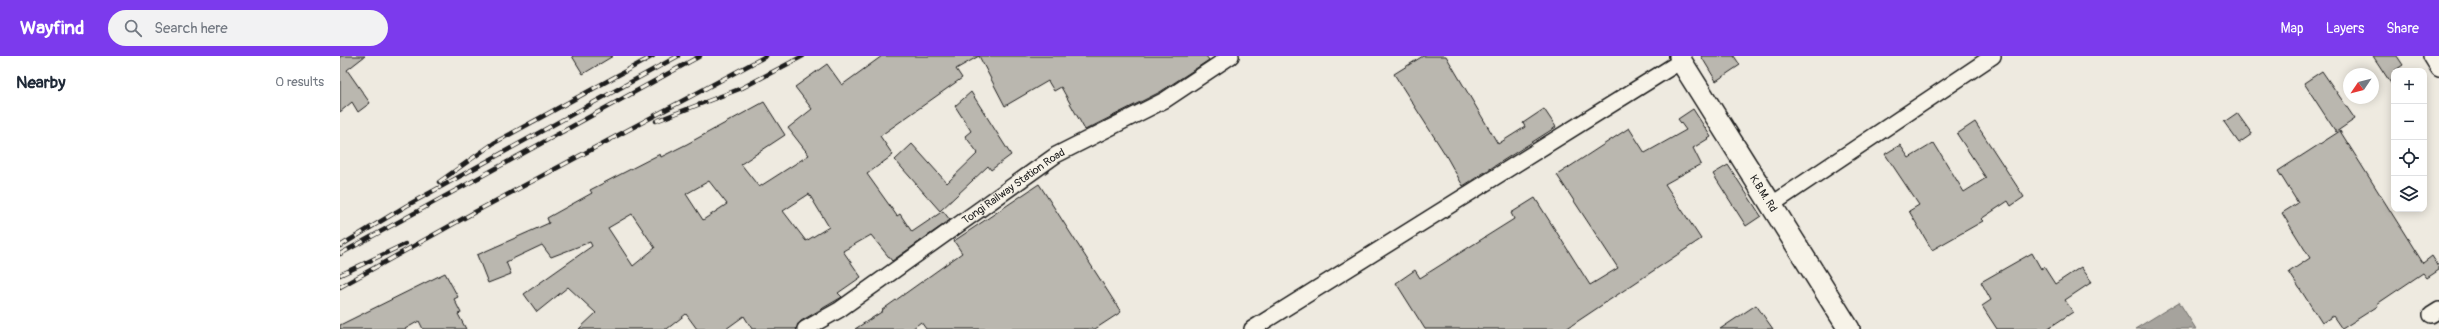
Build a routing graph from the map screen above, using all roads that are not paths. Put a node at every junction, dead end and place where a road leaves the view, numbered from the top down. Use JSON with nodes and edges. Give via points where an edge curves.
{"nodes":[{"id":1,"x":1231,"y":56,"type":"edge"},
{"id":2,"x":1993,"y":56,"type":"edge"},
{"id":3,"x":2431,"y":56,"type":"edge"},
{"id":4,"x":1681,"y":59,"type":"edge"},
{"id":5,"x":2439,"y":69,"type":"edge"},
{"id":6,"x":1771,"y":205,"type":"junction"},
{"id":7,"x":804,"y":329,"type":"edge"},
{"id":8,"x":1252,"y":329,"type":"edge"},
{"id":9,"x":1849,"y":329,"type":"edge"}],
"edges":[{"from":1,"to":7,"type":"street","name":"Tongi Railway Station Road","via":[[1165,100],[1056,155],[839,310]]},
{"from":2,"to":6,"type":"street"},
{"from":3,"to":5,"type":"street"},
{"from":4,"to":6,"type":"street","name":"K.B.M. Rd"},
{"from":4,"to":8,"type":"street"},
{"from":6,"to":9,"type":"street","name":"K.B.M. Rd"}]}
